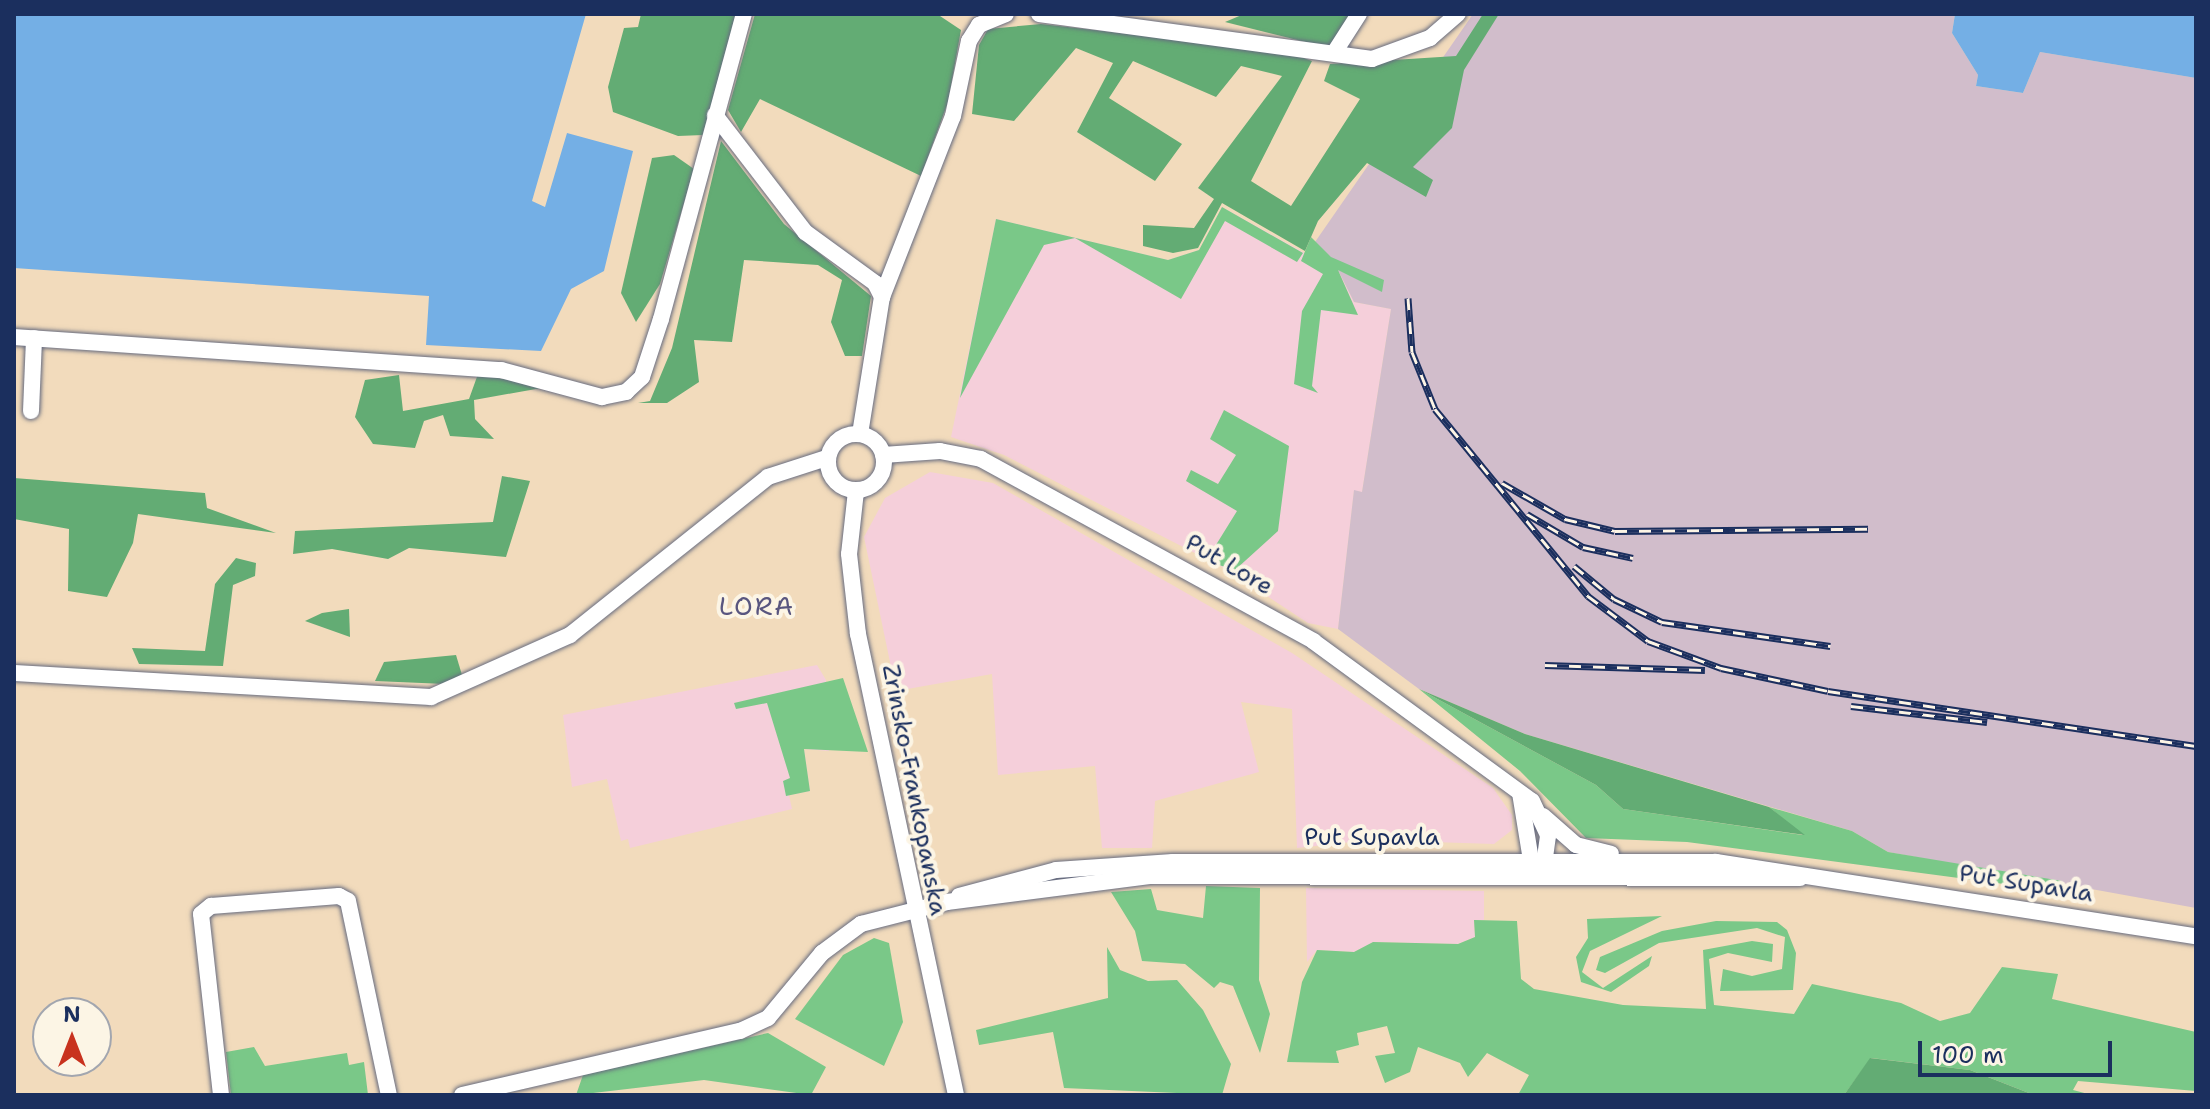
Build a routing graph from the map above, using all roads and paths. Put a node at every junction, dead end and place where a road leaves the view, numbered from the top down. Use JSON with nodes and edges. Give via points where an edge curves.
{"nodes":[{"id":1,"x":744,"y":14,"type":"edge"},
{"id":2,"x":1006,"y":14,"type":"edge"},
{"id":3,"x":1039,"y":14,"type":"edge"},
{"id":4,"x":1359,"y":14,"type":"edge"},
{"id":5,"x":1458,"y":14,"type":"edge"},
{"id":6,"x":1334,"y":53,"type":"junction"},
{"id":7,"x":715,"y":115,"type":"junction"},
{"id":8,"x":882,"y":297,"type":"junction"},
{"id":9,"x":14,"y":337,"type":"edge"},
{"id":10,"x":34,"y":338,"type":"junction"},
{"id":11,"x":31,"y":411,"type":"dead end"},
{"id":12,"x":860,"y":434,"type":"junction"},
{"id":13,"x":883,"y":455,"type":"junction"},
{"id":14,"x":827,"y":458,"type":"junction"},
{"id":15,"x":856,"y":491,"type":"junction"},
{"id":16,"x":14,"y":673,"type":"edge"},
{"id":17,"x":1519,"y":792,"type":"junction"},
{"id":18,"x":1540,"y":813,"type":"junction"},
{"id":19,"x":1529,"y":862,"type":"junction"},
{"id":20,"x":1639,"y":862,"type":"junction"},
{"id":21,"x":1543,"y":870,"type":"junction"},
{"id":22,"x":1800,"y":878,"type":"junction"},
{"id":23,"x":947,"y":902,"type":"junction"},
{"id":24,"x":913,"y":909,"type":"junction"},
{"id":25,"x":2196,"y":936,"type":"edge"},
{"id":26,"x":221,"y":1095,"type":"edge"},
{"id":27,"x":389,"y":1095,"type":"edge"},
{"id":28,"x":462,"y":1095,"type":"edge"},
{"id":29,"x":956,"y":1095,"type":"edge"}],
"edges":[{"from":1,"to":7,"type":"street"},
{"from":2,"to":8,"type":"street","via":[[979,25],[969,41],[953,116]]},
{"from":3,"to":6,"type":"street"},
{"from":4,"to":6,"type":"street"},
{"from":5,"to":6,"type":"street","via":[[1397,55]]},
{"from":7,"to":8,"type":"street","via":[[805,232],[875,283]]},
{"from":7,"to":10,"type":"street","via":[[661,319],[642,377],[626,392],[602,397],[501,370]]},
{"from":8,"to":12,"type":"street"},
{"from":9,"to":10,"type":"street"},
{"from":10,"to":11,"type":"street"},
{"from":12,"to":13,"type":"street"},
{"from":12,"to":14,"type":"street","via":[[843,437]]},
{"from":13,"to":15,"type":"street","via":[[879,480]]},
{"from":13,"to":17,"type":"street","name":"Put Lore","via":[[940,451],[1007,472],[1313,641]]},
{"from":14,"to":15,"type":"street","via":[[831,477]]},
{"from":14,"to":16,"type":"street","via":[[768,477],[570,635],[431,697]]},
{"from":15,"to":24,"type":"street","name":"Zrinsko-Frankopanska","via":[[849,554],[858,634]]},
{"from":17,"to":18,"type":"street","name":"Put Lore"},
{"from":17,"to":19,"type":"street"},
{"from":18,"to":20,"type":"street","name":"Put Lore","via":[[1576,845]]},
{"from":18,"to":21,"type":"street"},
{"from":19,"to":21,"type":"street"},
{"from":19,"to":23,"type":"street","name":"Put Supavla","via":[[1173,862],[1056,870],[983,885]]},
{"from":20,"to":21,"type":"street","name":"Put Supavla"},
{"from":20,"to":22,"type":"street","name":"Put Supavla","via":[[1775,868]]},
{"from":21,"to":22,"type":"street","name":"Put Supavla"},
{"from":21,"to":23,"type":"street","name":"Put Supavla","via":[[1149,876]]},
{"from":22,"to":25,"type":"street","name":"Put Supavla"},
{"from":23,"to":24,"type":"street","name":"Put Supavla"},
{"from":24,"to":28,"type":"street","name":"Put Supavla","via":[[840,937],[768,1018],[740,1031]]},
{"from":24,"to":29,"type":"street","name":"Zrinsko-Frankopanska"},
{"from":26,"to":27,"type":"street","via":[[201,914],[211,906],[339,896],[348,901]]}]}
